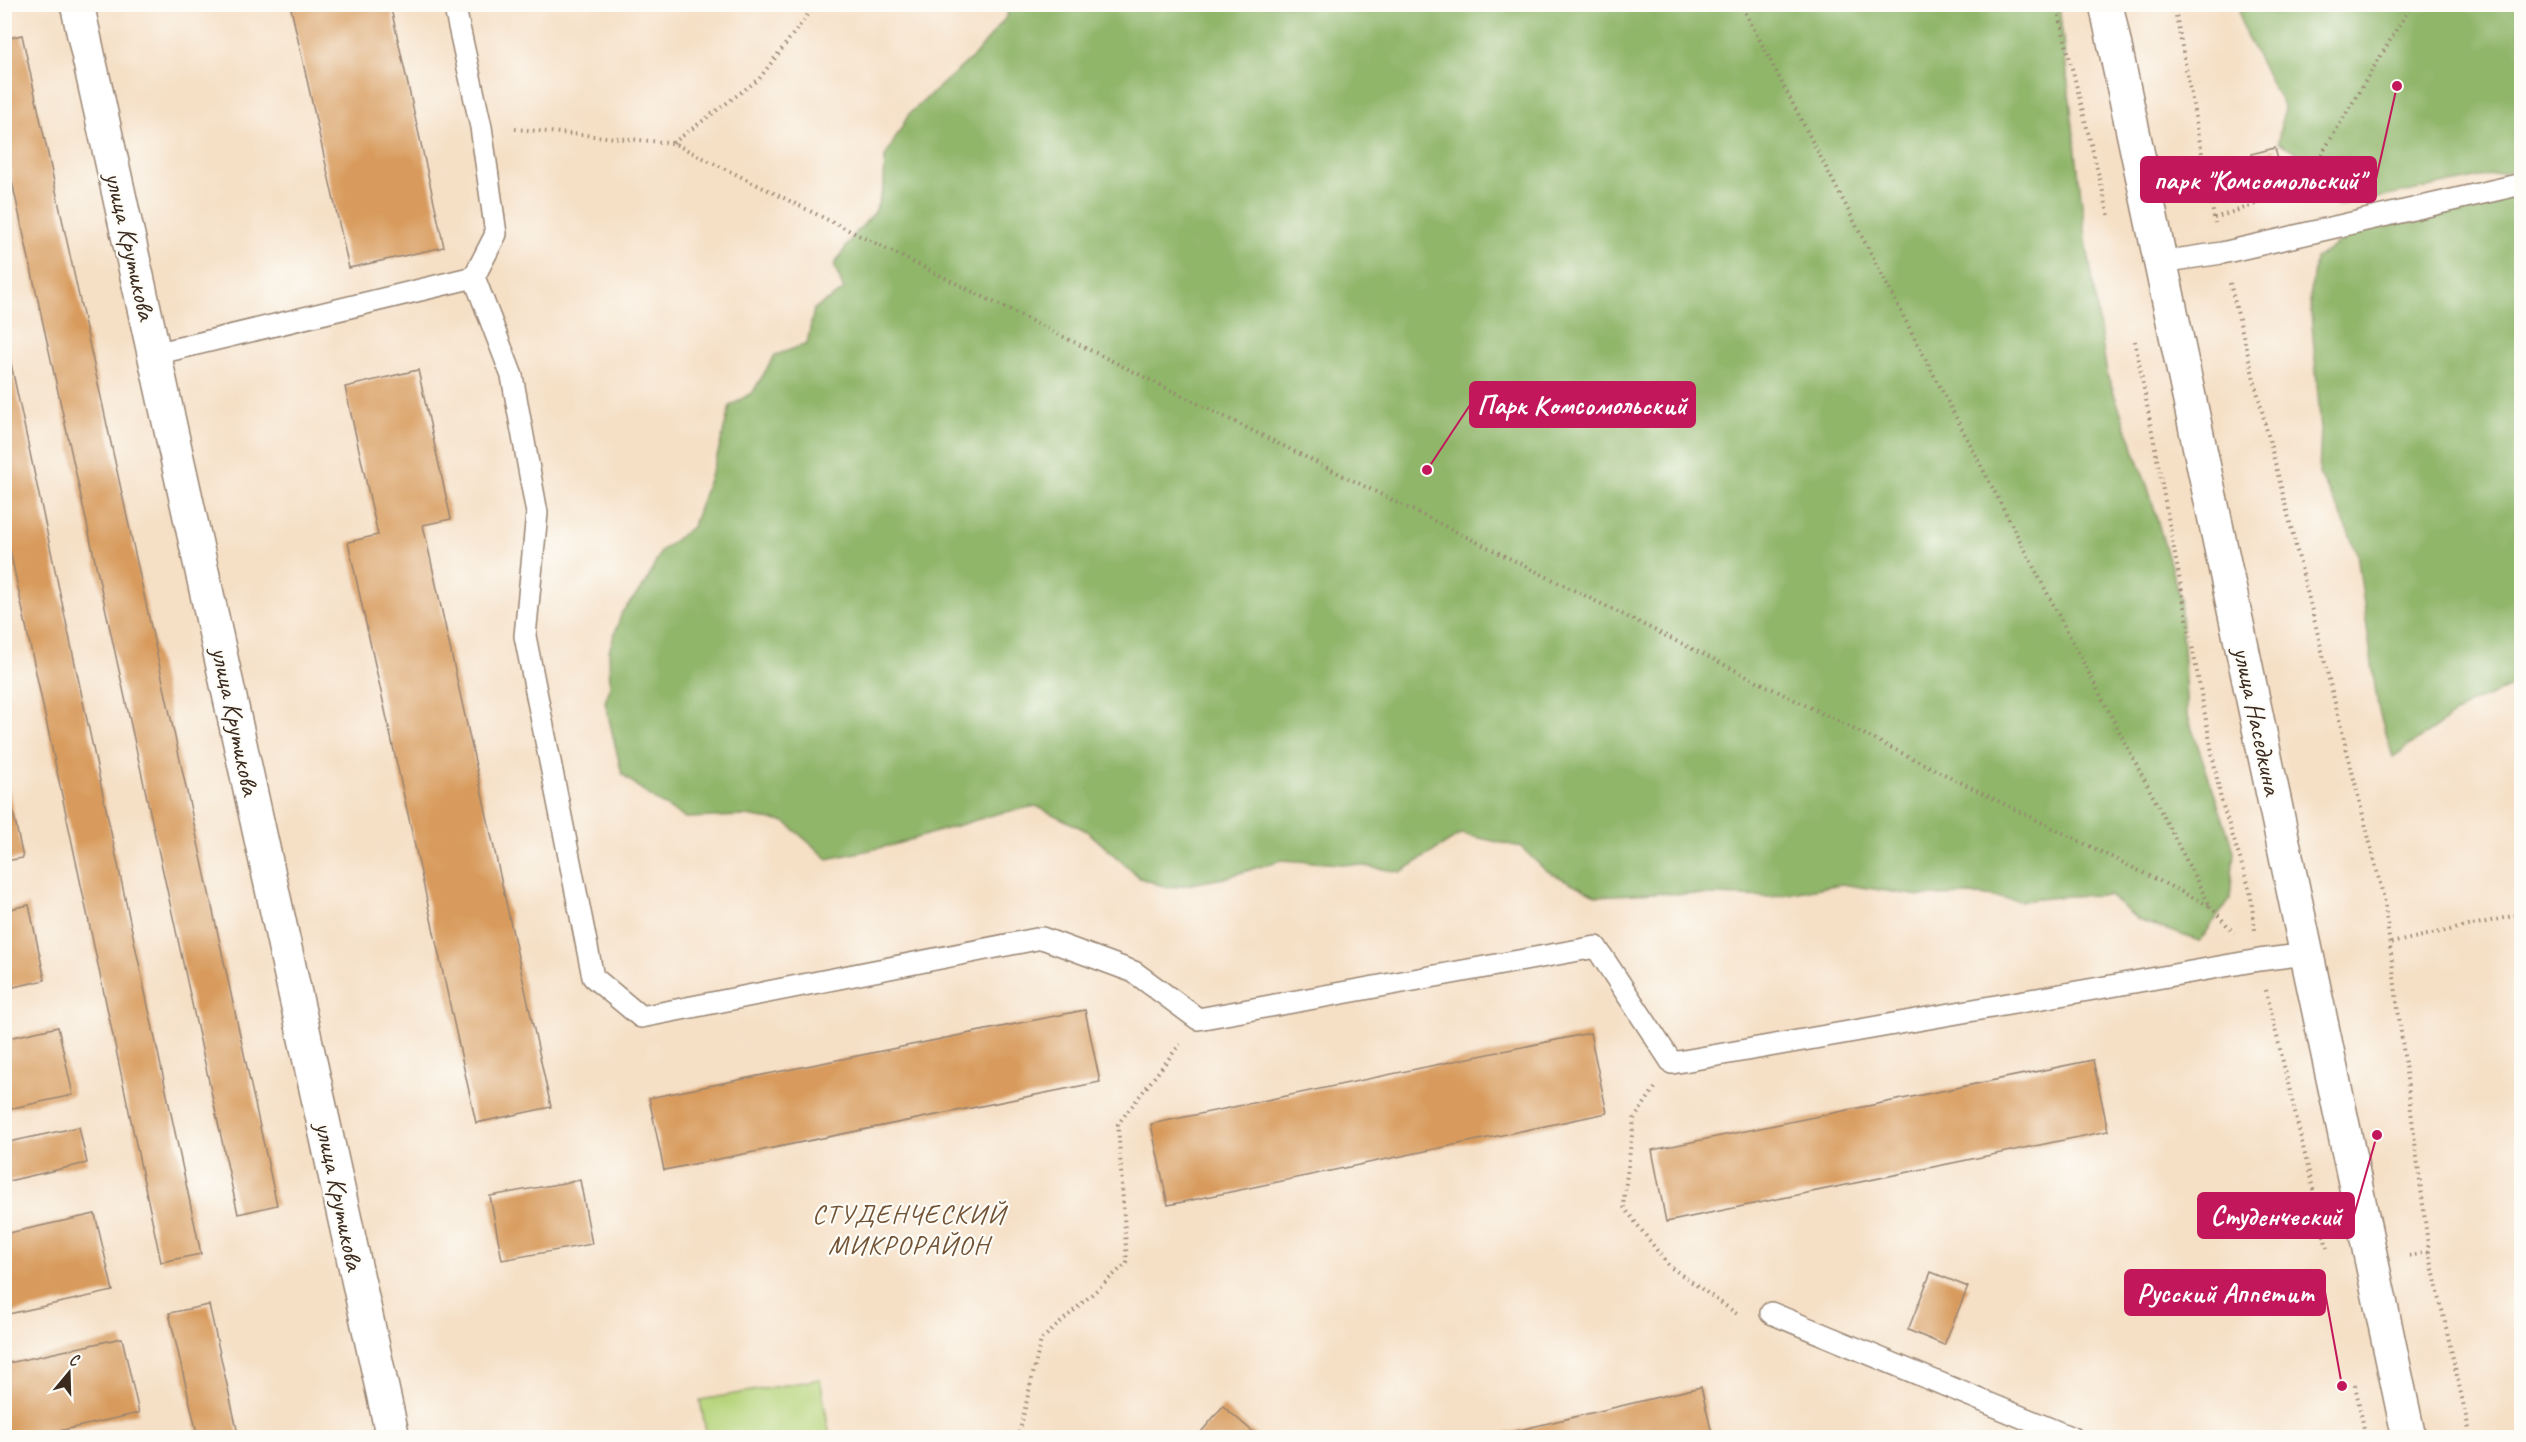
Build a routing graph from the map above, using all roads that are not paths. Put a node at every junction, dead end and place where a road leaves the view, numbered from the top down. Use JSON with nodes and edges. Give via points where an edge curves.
{"nodes":[{"id":1,"x":77,"y":4,"type":"edge"},
{"id":2,"x":454,"y":4,"type":"edge"},
{"id":3,"x":2106,"y":4,"type":"edge"},
{"id":4,"x":2522,"y":184,"type":"edge"},
{"id":5,"x":2161,"y":262,"type":"junction"},
{"id":6,"x":474,"y":277,"type":"junction"},
{"id":7,"x":155,"y":354,"type":"junction"},
{"id":8,"x":2307,"y":954,"type":"junction"},
{"id":9,"x":1771,"y":1314,"type":"dead end"},
{"id":10,"x":393,"y":1437,"type":"edge"},
{"id":11,"x":2072,"y":1437,"type":"edge"},
{"id":12,"x":2409,"y":1437,"type":"edge"}],
"edges":[{"from":1,"to":7,"type":"main road","name":"улица Крутикова"},
{"from":2,"to":6,"type":"lane","via":[[481,127],[496,234]]},
{"from":3,"to":5,"type":"main road","name":"улица Наседкина"},
{"from":4,"to":5,"type":"lane","via":[[2222,253]]},
{"from":5,"to":8,"type":"main road","name":"улица Наседкина"},
{"from":6,"to":7,"type":"lane"},
{"from":6,"to":8,"type":"lane","via":[[512,376],[537,513],[525,636],[592,977],[641,1017],[1042,938],[1134,972],[1198,1019],[1596,947],[1672,1063]]},
{"from":7,"to":10,"type":"main road","name":"улица Крутикова"},
{"from":8,"to":12,"type":"main road","name":"улица Наседкина"},
{"from":9,"to":11,"type":"lane"}]}
